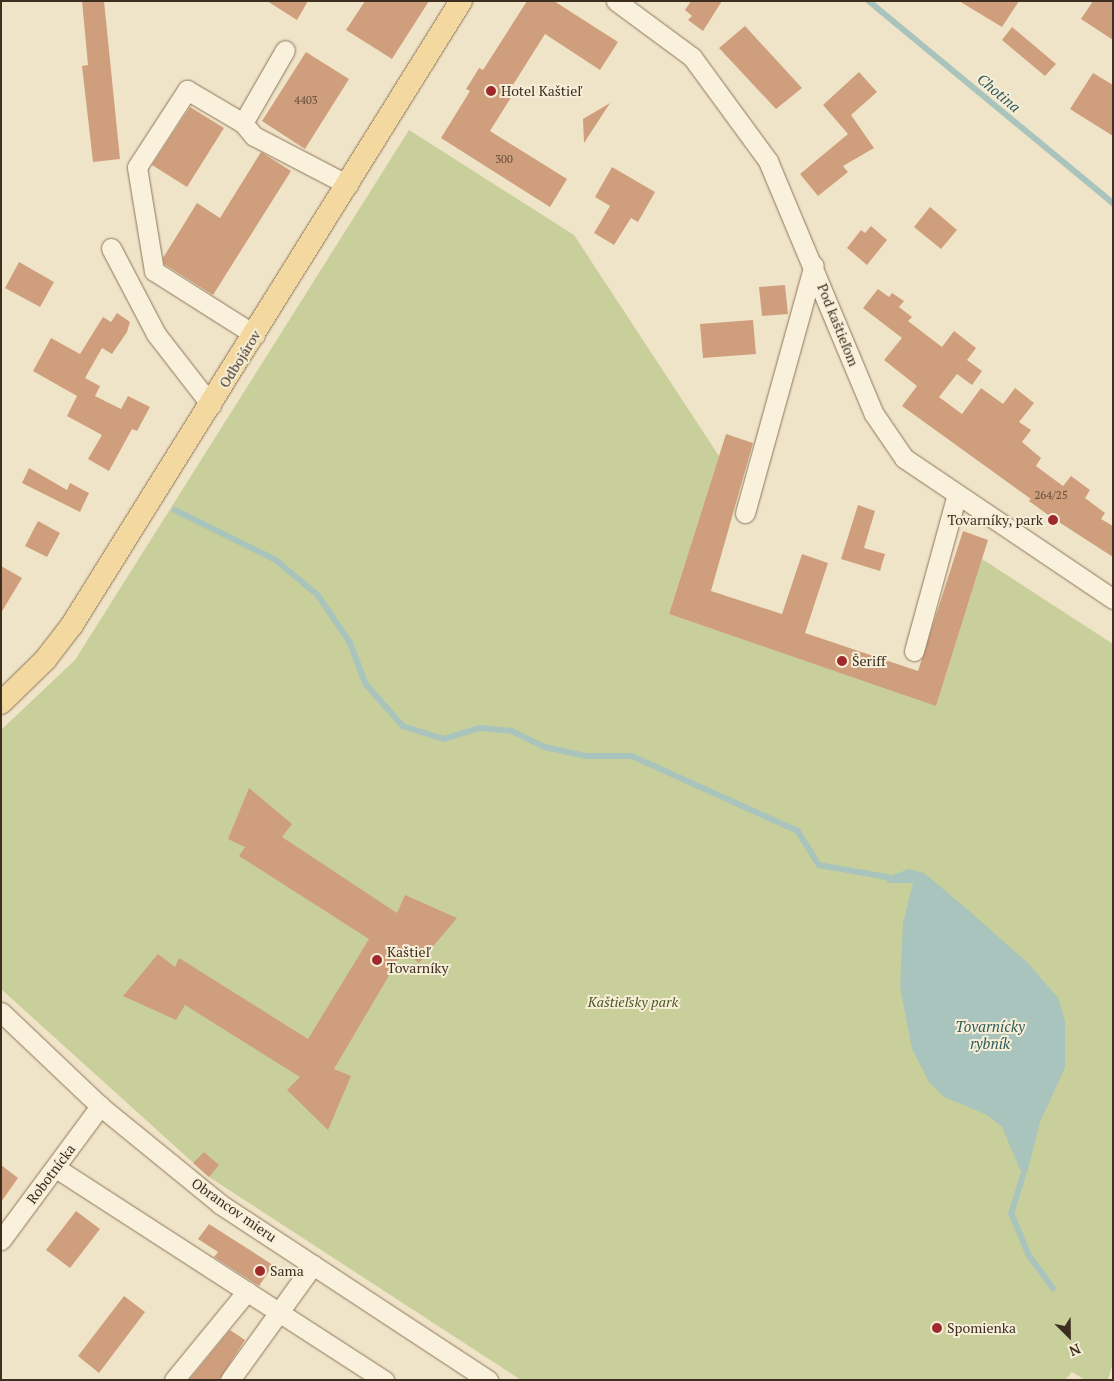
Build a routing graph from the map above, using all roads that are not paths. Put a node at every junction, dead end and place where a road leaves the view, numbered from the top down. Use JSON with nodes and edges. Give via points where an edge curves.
{"nodes":[{"id":1,"x":461,"y":1,"type":"edge"},
{"id":2,"x":616,"y":1,"type":"edge"},
{"id":3,"x":285,"y":50,"type":"dead end"},
{"id":4,"x":243,"y":123,"type":"junction"},
{"id":5,"x":348,"y":185,"type":"junction"},
{"id":6,"x":111,"y":248,"type":"dead end"},
{"id":7,"x":814,"y":265,"type":"junction"},
{"id":8,"x":255,"y":336,"type":"junction"},
{"id":9,"x":211,"y":405,"type":"junction"},
{"id":10,"x":956,"y":497,"type":"junction"},
{"id":11,"x":745,"y":513,"type":"dead end"},
{"id":12,"x":1113,"y":599,"type":"edge"},
{"id":13,"x":914,"y":651,"type":"dead end"},
{"id":14,"x":1,"y":703,"type":"edge"},
{"id":15,"x":1,"y":1012,"type":"edge"},
{"id":16,"x":100,"y":1106,"type":"junction"},
{"id":17,"x":56,"y":1168,"type":"junction"},
{"id":18,"x":1,"y":1240,"type":"edge"},
{"id":19,"x":313,"y":1265,"type":"junction"},
{"id":20,"x":247,"y":1291,"type":"junction"},
{"id":21,"x":280,"y":1313,"type":"junction"},
{"id":22,"x":174,"y":1380,"type":"edge"},
{"id":23,"x":230,"y":1380,"type":"edge"},
{"id":24,"x":384,"y":1380,"type":"edge"},
{"id":25,"x":488,"y":1380,"type":"edge"}],
"edges":[{"from":1,"to":5,"type":"main road","name":"Odbojárov"},
{"from":2,"to":7,"type":"street","name":"Pod kaštieľom","via":[[692,57],[768,161]]},
{"from":3,"to":4,"type":"street"},
{"from":4,"to":5,"type":"street","via":[[254,136]]},
{"from":4,"to":8,"type":"street","via":[[186,90],[137,168],[154,271]]},
{"from":5,"to":8,"type":"main road","name":"Odbojárov"},
{"from":6,"to":9,"type":"street","via":[[156,334]]},
{"from":7,"to":10,"type":"street","name":"Pod kaštieľom","via":[[874,414],[904,458]]},
{"from":7,"to":11,"type":"street"},
{"from":8,"to":9,"type":"main road","name":"Odbojárov"},
{"from":9,"to":14,"type":"main road","name":"Odbojárov","via":[[72,625],[45,660]]},
{"from":10,"to":12,"type":"street","name":"Pod kaštieľom"},
{"from":10,"to":13,"type":"street"},
{"from":15,"to":16,"type":"street","name":"Obrancov mieru"},
{"from":16,"to":17,"type":"street","name":"Robotnícka"},
{"from":16,"to":19,"type":"street","name":"Obrancov mieru","via":[[220,1204]]},
{"from":17,"to":18,"type":"street","name":"Robotnícka"},
{"from":17,"to":20,"type":"street"},
{"from":19,"to":21,"type":"street"},
{"from":19,"to":25,"type":"street","name":"Obrancov mieru"},
{"from":20,"to":21,"type":"street"},
{"from":20,"to":22,"type":"street"},
{"from":21,"to":23,"type":"street"},
{"from":21,"to":24,"type":"street"}]}
